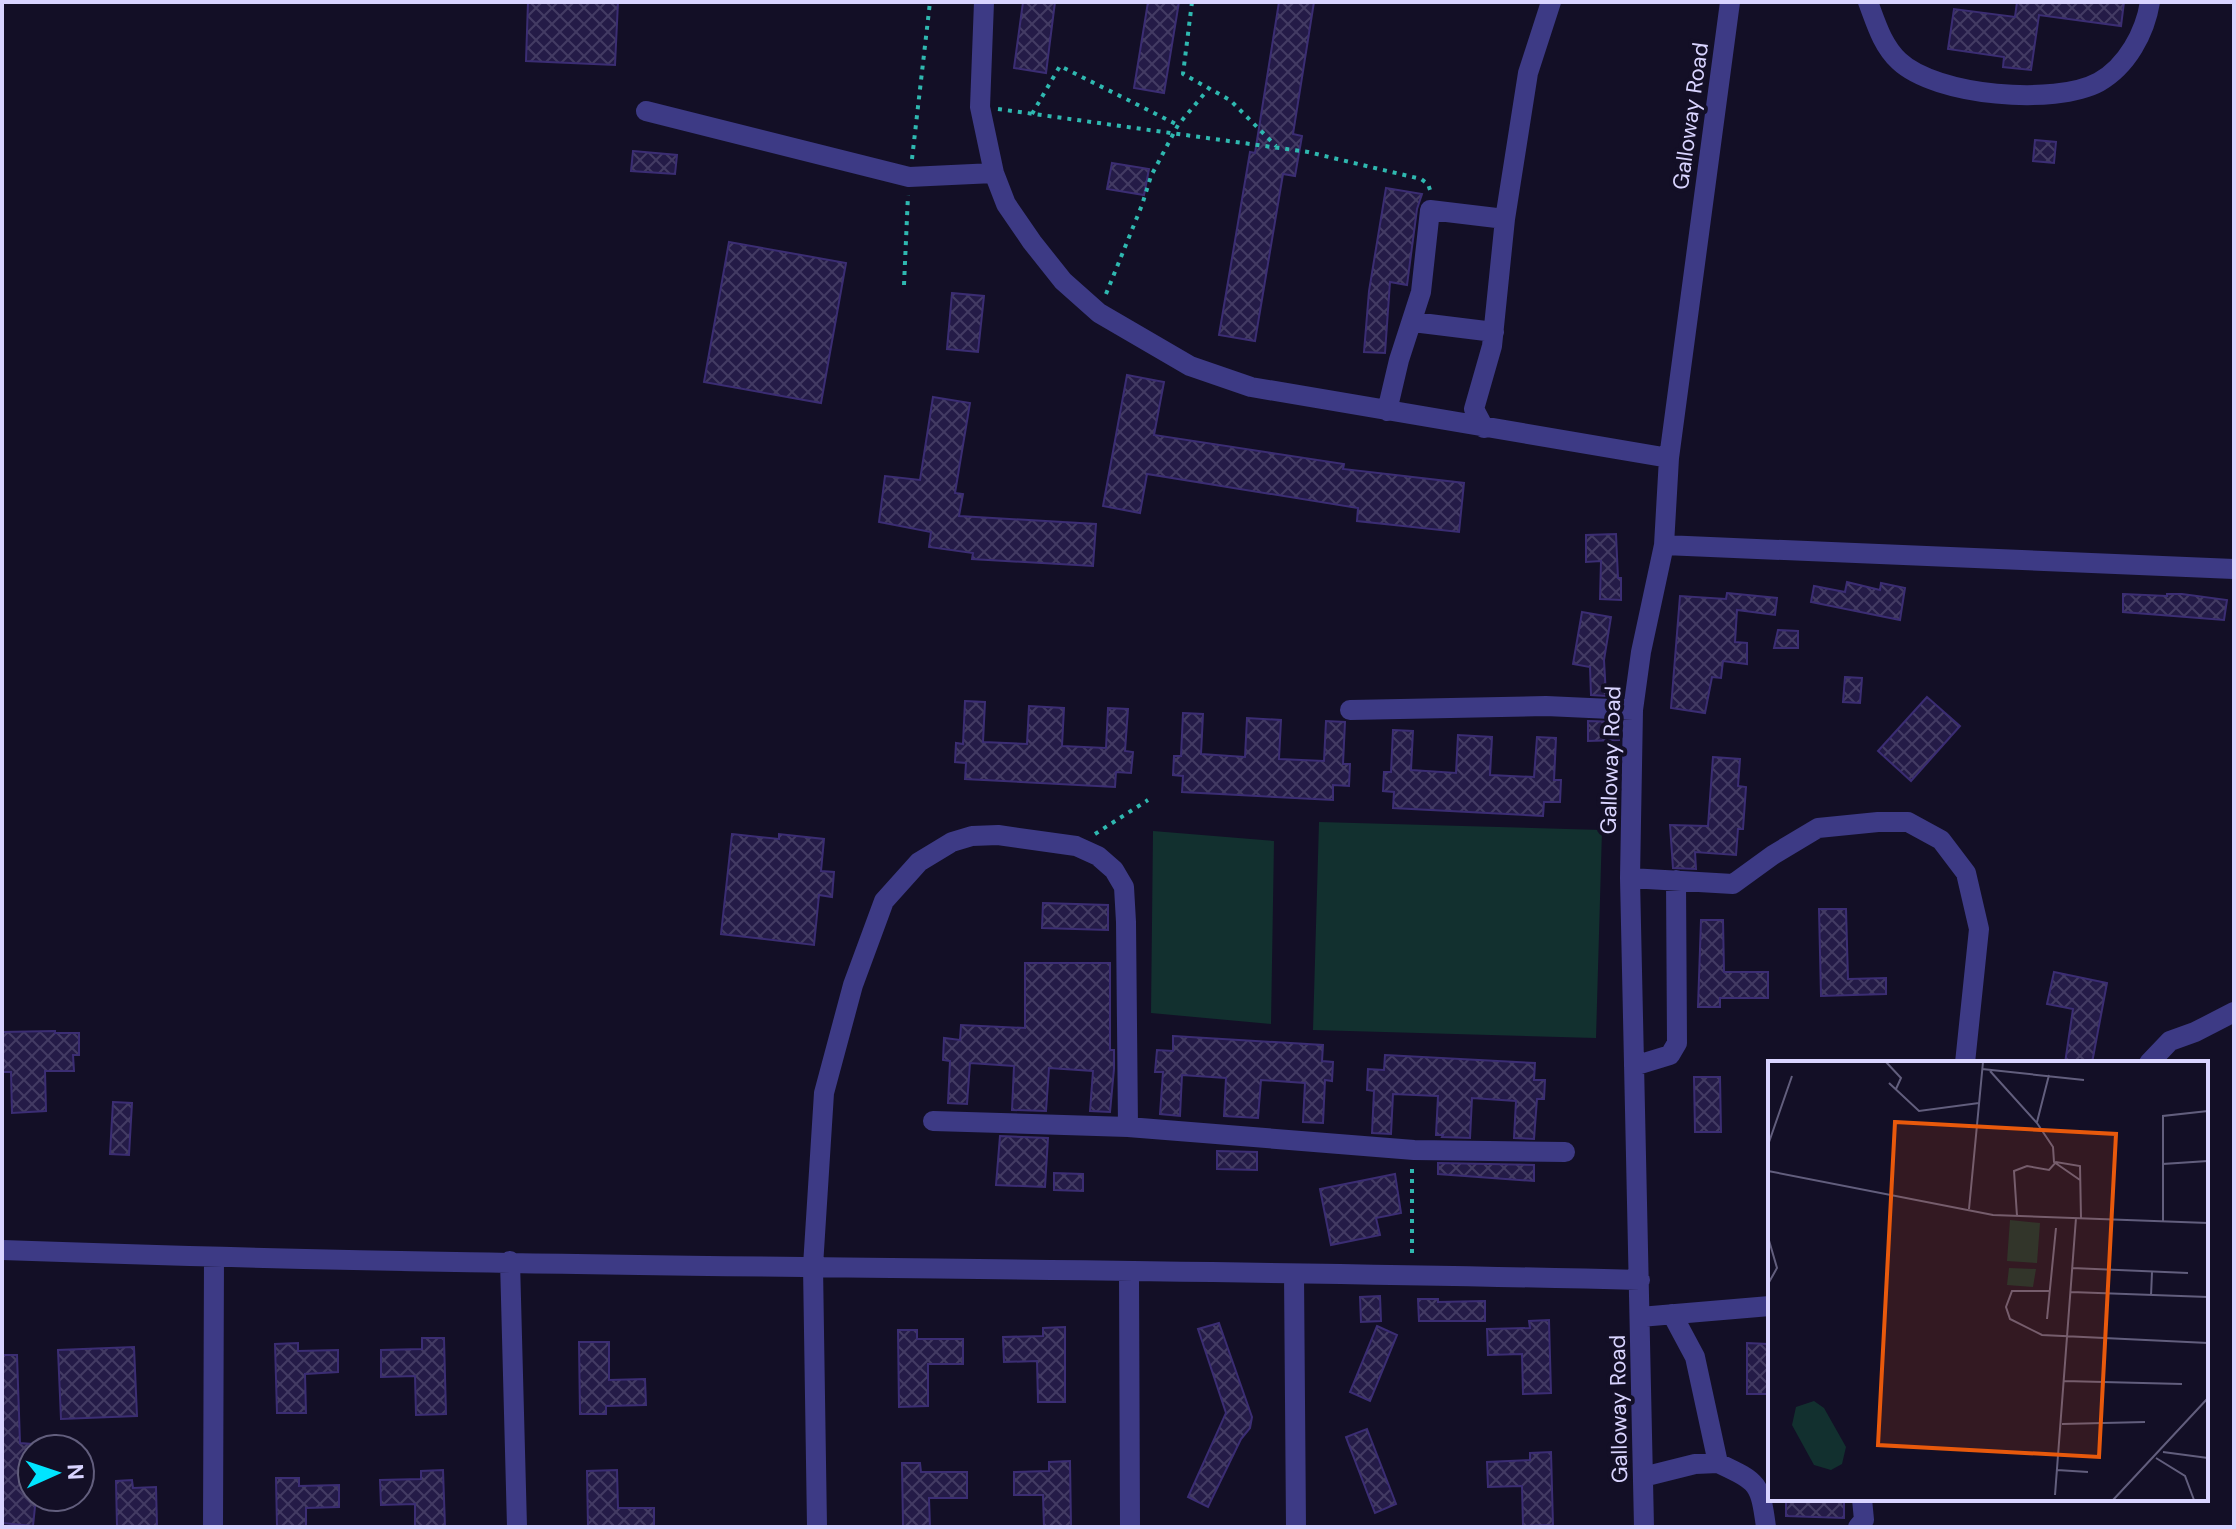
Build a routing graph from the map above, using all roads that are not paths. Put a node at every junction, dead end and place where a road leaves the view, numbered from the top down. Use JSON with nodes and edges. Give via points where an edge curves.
{"nodes":[{"id":1,"x":984,"y":2,"type":"edge"},
{"id":2,"x":1551,"y":2,"type":"edge"},
{"id":3,"x":1730,"y":2,"type":"edge"},
{"id":4,"x":1868,"y":2,"type":"edge"},
{"id":5,"x":2150,"y":2,"type":"edge"},
{"id":6,"x":646,"y":111,"type":"dead end"},
{"id":7,"x":994,"y":173,"type":"junction"},
{"id":8,"x":1505,"y":219,"type":"junction"},
{"id":9,"x":1413,"y":322,"type":"junction"},
{"id":10,"x":1494,"y":332,"type":"junction"},
{"id":11,"x":1387,"y":411,"type":"junction"},
{"id":12,"x":1484,"y":428,"type":"junction"},
{"id":13,"x":1669,"y":458,"type":"junction"},
{"id":14,"x":1664,"y":545,"type":"junction"},
{"id":15,"x":2234,"y":569,"type":"edge"},
{"id":16,"x":1350,"y":710,"type":"dead end"},
{"id":17,"x":1633,"y":710,"type":"junction"},
{"id":18,"x":1630,"y":878,"type":"junction"},
{"id":19,"x":1676,"y":880,"type":"junction"},
{"id":20,"x":2234,"y":1012,"type":"edge"},
{"id":21,"x":1965,"y":1061,"type":"edge"},
{"id":22,"x":2151,"y":1061,"type":"edge"},
{"id":23,"x":1634,"y":1066,"type":"junction"},
{"id":24,"x":933,"y":1121,"type":"dead end"},
{"id":25,"x":1128,"y":1127,"type":"junction"},
{"id":26,"x":1565,"y":1152,"type":"dead end"},
{"id":27,"x":2,"y":1250,"type":"edge"},
{"id":28,"x":214,"y":1258,"type":"junction"},
{"id":29,"x":510,"y":1261,"type":"junction"},
{"id":30,"x":813,"y":1266,"type":"junction"},
{"id":31,"x":1129,"y":1273,"type":"junction"},
{"id":32,"x":1294,"y":1274,"type":"junction"},
{"id":33,"x":1640,"y":1280,"type":"junction"},
{"id":34,"x":1768,"y":1306,"type":"edge"},
{"id":35,"x":1672,"y":1314,"type":"junction"},
{"id":36,"x":1640,"y":1317,"type":"junction"},
{"id":37,"x":1718,"y":1463,"type":"junction"},
{"id":38,"x":1643,"y":1477,"type":"junction"},
{"id":39,"x":1862,"y":1501,"type":"edge"},
{"id":40,"x":213,"y":1527,"type":"edge"},
{"id":41,"x":517,"y":1527,"type":"edge"},
{"id":42,"x":817,"y":1527,"type":"edge"},
{"id":43,"x":1130,"y":1527,"type":"edge"},
{"id":44,"x":1296,"y":1527,"type":"edge"},
{"id":45,"x":1644,"y":1527,"type":"edge"},
{"id":46,"x":1766,"y":1527,"type":"edge"},
{"id":47,"x":1858,"y":1527,"type":"edge"}],
"edges":[{"from":1,"to":7,"type":"street","via":[[980,107]]},
{"from":2,"to":8,"type":"street","via":[[1528,73]]},
{"from":3,"to":13,"type":"street","name":"Galloway Road"},
{"from":4,"to":5,"type":"street","via":[[1882,39],[1900,62],[1956,87],[2026,94],[2059,93],[2099,82],[2137,43]]},
{"from":6,"to":7,"type":"street","via":[[909,177]]},
{"from":7,"to":11,"type":"street","via":[[1006,204],[1032,242],[1063,281],[1099,313],[1190,366],[1251,387]]},
{"from":8,"to":9,"type":"street","via":[[1430,210]]},
{"from":8,"to":10,"type":"street"},
{"from":9,"to":10,"type":"street"},
{"from":9,"to":11,"type":"street"},
{"from":10,"to":12,"type":"street","via":[[1474,409]]},
{"from":11,"to":12,"type":"street"},
{"from":12,"to":13,"type":"street"},
{"from":13,"to":14,"type":"street","name":"Galloway Road"},
{"from":14,"to":15,"type":"street"},
{"from":14,"to":17,"type":"street","name":"Galloway Road"},
{"from":16,"to":17,"type":"street"},
{"from":17,"to":18,"type":"street","name":"Galloway Road"},
{"from":18,"to":19,"type":"street"},
{"from":18,"to":23,"type":"street","name":"Galloway Road"},
{"from":19,"to":21,"type":"street","via":[[1733,884],[1818,828],[1908,822],[1941,840],[1966,873],[1979,929]]},
{"from":19,"to":23,"type":"street","via":[[1677,1043],[1670,1055]]},
{"from":20,"to":22,"type":"street","via":[[2170,1041]]},
{"from":23,"to":33,"type":"street","name":"Galloway Road"},
{"from":24,"to":25,"type":"street"},
{"from":25,"to":26,"type":"street","via":[[1414,1150]]},
{"from":25,"to":30,"type":"street","via":[[1124,887],[1114,870],[1076,846],[998,835],[952,842],[919,862],[884,901],[853,985],[824,1093]]},
{"from":27,"to":28,"type":"street"},
{"from":28,"to":29,"type":"street"},
{"from":28,"to":40,"type":"street"},
{"from":29,"to":30,"type":"street"},
{"from":29,"to":41,"type":"street"},
{"from":30,"to":31,"type":"street"},
{"from":30,"to":42,"type":"street"},
{"from":31,"to":32,"type":"street"},
{"from":31,"to":43,"type":"street"},
{"from":32,"to":33,"type":"street"},
{"from":32,"to":44,"type":"street"},
{"from":33,"to":36,"type":"street","name":"Galloway Road"},
{"from":34,"to":35,"type":"street"},
{"from":35,"to":36,"type":"street"},
{"from":35,"to":37,"type":"street","via":[[1695,1357]]},
{"from":36,"to":38,"type":"street","name":"Galloway Road"},
{"from":37,"to":38,"type":"street"},
{"from":37,"to":46,"type":"street","via":[[1753,1480],[1762,1497]]},
{"from":38,"to":45,"type":"street","name":"Galloway Road"},
{"from":39,"to":47,"type":"street","via":[[1864,1520]]}]}
